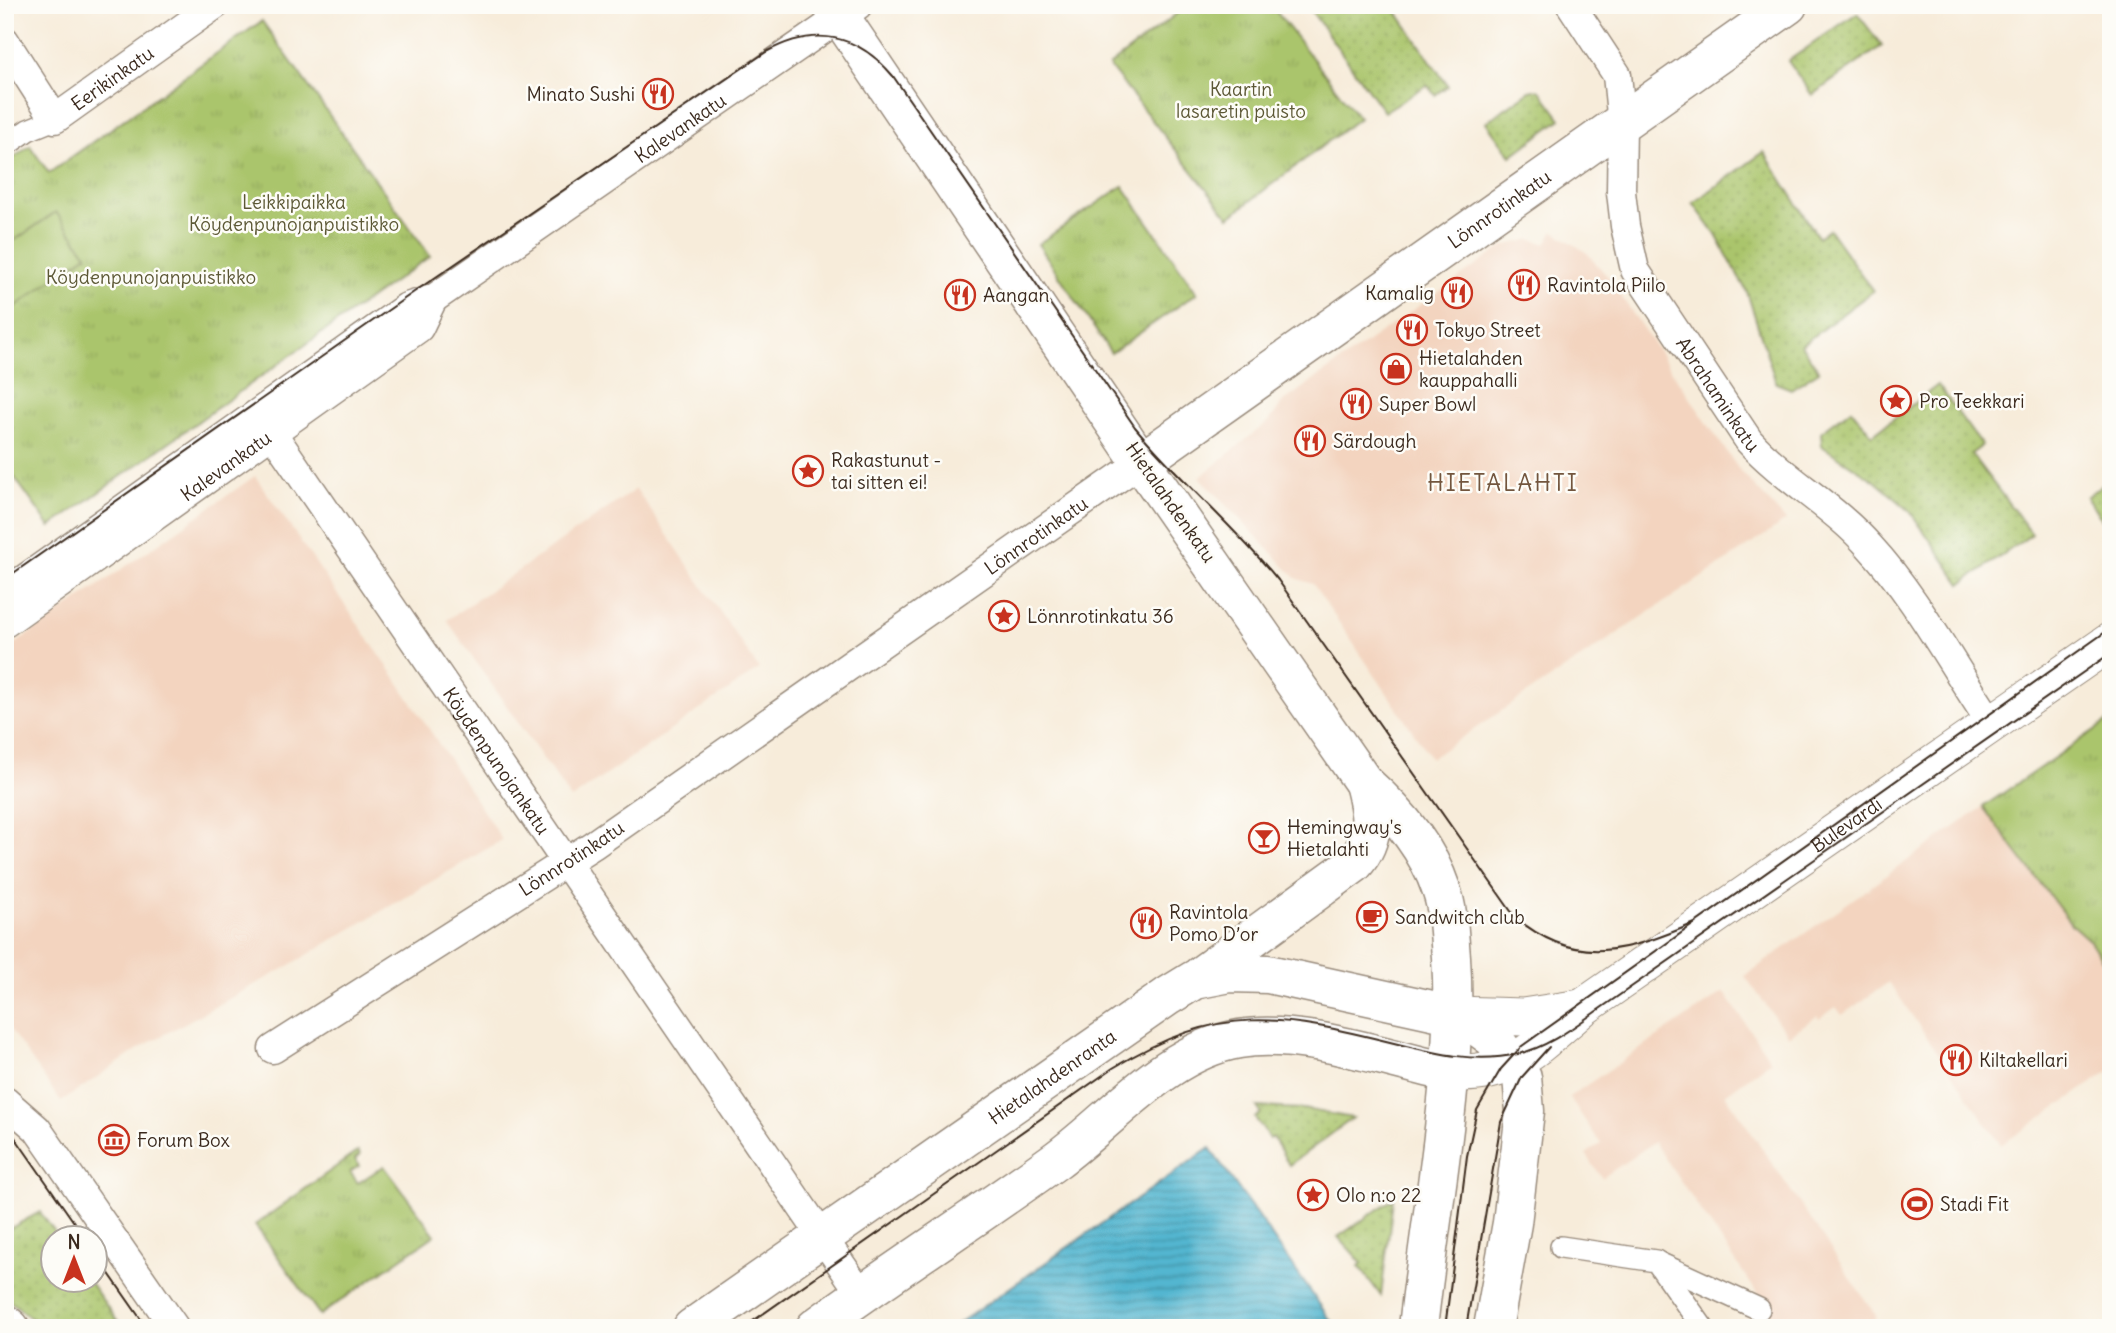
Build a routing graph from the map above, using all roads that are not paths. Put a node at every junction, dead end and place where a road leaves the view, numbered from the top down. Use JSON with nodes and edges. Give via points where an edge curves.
{"nodes":[{"id":1,"x":215,"y":5,"type":"edge"},
{"id":2,"x":1571,"y":5,"type":"edge"},
{"id":3,"x":1788,"y":5,"type":"edge"},
{"id":4,"x":844,"y":9,"type":"edge"},
{"id":5,"x":5,"y":41,"type":"edge"},
{"id":6,"x":55,"y":119,"type":"junction"},
{"id":7,"x":1622,"y":124,"type":"junction"},
{"id":8,"x":5,"y":146,"type":"edge"},
{"id":9,"x":433,"y":299,"type":"junction"},
{"id":10,"x":272,"y":435,"type":"junction"},
{"id":11,"x":1141,"y":462,"type":"junction"},
{"id":12,"x":5,"y":593,"type":"edge"},
{"id":13,"x":5,"y":623,"type":"edge"},
{"id":14,"x":2111,"y":641,"type":"edge"},
{"id":15,"x":1992,"y":724,"type":"junction"},
{"id":16,"x":1364,"y":783,"type":"junction"},
{"id":17,"x":567,"y":862,"type":"junction"},
{"id":18,"x":1194,"y":980,"type":"junction"},
{"id":19,"x":1582,"y":1008,"type":"junction"},
{"id":20,"x":1455,"y":1015,"type":"junction"},
{"id":21,"x":273,"y":1049,"type":"dead end"},
{"id":22,"x":1513,"y":1065,"type":"junction"},
{"id":23,"x":1448,"y":1072,"type":"junction"},
{"id":24,"x":6,"y":1103,"type":"edge"},
{"id":25,"x":822,"y":1237,"type":"junction"},
{"id":26,"x":1561,"y":1247,"type":"dead end"},
{"id":27,"x":1656,"y":1261,"type":"junction"},
{"id":28,"x":862,"y":1295,"type":"junction"},
{"id":29,"x":1759,"y":1309,"type":"dead end"},
{"id":30,"x":5,"y":1324,"type":"edge"},
{"id":31,"x":10,"y":1328,"type":"edge"},
{"id":32,"x":175,"y":1328,"type":"edge"},
{"id":33,"x":692,"y":1328,"type":"edge"},
{"id":34,"x":815,"y":1328,"type":"edge"},
{"id":35,"x":1418,"y":1328,"type":"edge"},
{"id":36,"x":1493,"y":1328,"type":"edge"},
{"id":37,"x":1703,"y":1328,"type":"edge"}],
"edges":[{"from":1,"to":6,"type":"street","name":"Eerikinkatu"},
{"from":2,"to":7,"type":"street","name":"Abrahaminkatu","via":[[1617,75]]},
{"from":3,"to":7,"type":"main road","name":"Lönnrotinkatu"},
{"from":4,"to":9,"type":"street","name":"Kalevankatu"},
{"from":4,"to":11,"type":"main road","name":"Hietalahdenkatu"},
{"from":5,"to":6,"type":"street"},
{"from":6,"to":8,"type":"street","name":"Eerikinkatu"},
{"from":7,"to":11,"type":"main road","name":"Lönnrotinkatu"},
{"from":7,"to":15,"type":"street","name":"Abrahaminkatu","via":[[1620,185],[1635,270],[1749,441],[1772,466],[1871,547]]},
{"from":9,"to":10,"type":"street","name":"Kalevankatu","via":[[419,328]]},
{"from":9,"to":12,"type":"street","name":"Kalevankatu","via":[[407,307]]},
{"from":10,"to":13,"type":"street","name":"Kalevankatu"},
{"from":10,"to":17,"type":"street","name":"Köydenpunojankatu"},
{"from":11,"to":16,"type":"main road","name":"Hietalahdenkatu"},
{"from":11,"to":17,"type":"street","name":"Lönnrotinkatu"},
{"from":14,"to":15,"type":"street","name":"Bulevardi"},
{"from":15,"to":19,"type":"street","name":"Bulevardi"},
{"from":16,"to":18,"type":"main road","via":[[1372,822],[1363,853],[1354,864]]},
{"from":16,"to":20,"type":"main road","name":"Hietalahdenkatu","via":[[1395,810],[1435,873],[1447,910]]},
{"from":17,"to":21,"type":"street","name":"Lönnrotinkatu"},
{"from":17,"to":25,"type":"street","name":"Köydenpunojankatu"},
{"from":18,"to":20,"type":"main road","name":"Hietalahdenranta","via":[[1230,973],[1268,974]]},
{"from":18,"to":25,"type":"main road","name":"Hietalahdenranta"},
{"from":19,"to":20,"type":"street","name":"Bulevardi","via":[[1523,1017]]},
{"from":19,"to":22,"type":"street","name":"Bulevardi"},
{"from":20,"to":22,"type":"main road","name":"Hietalahdenranta","via":[[1493,1038]]},
{"from":20,"to":23,"type":"main road"},
{"from":22,"to":23,"type":"street","name":"Bulevardi","via":[[1479,1073]]},
{"from":22,"to":36,"type":"main road","name":"Hietalahdenranta","via":[[1522,1077],[1524,1091],[1523,1140]]},
{"from":23,"to":28,"type":"main road","via":[[1290,1038],[1241,1038],[1217,1044],[1171,1068],[1058,1159]]},
{"from":23,"to":35,"type":"main road"},
{"from":24,"to":32,"type":"street","via":[[37,1129]]},
{"from":25,"to":28,"type":"street","name":"Köydenpunojankatu"},
{"from":25,"to":33,"type":"main road","name":"Hietalahdenranta"},
{"from":26,"to":27,"type":"street"},
{"from":27,"to":29,"type":"street"},
{"from":27,"to":37,"type":"street"},
{"from":28,"to":34,"type":"main road"},
{"from":30,"to":31,"type":"main road"}]}
